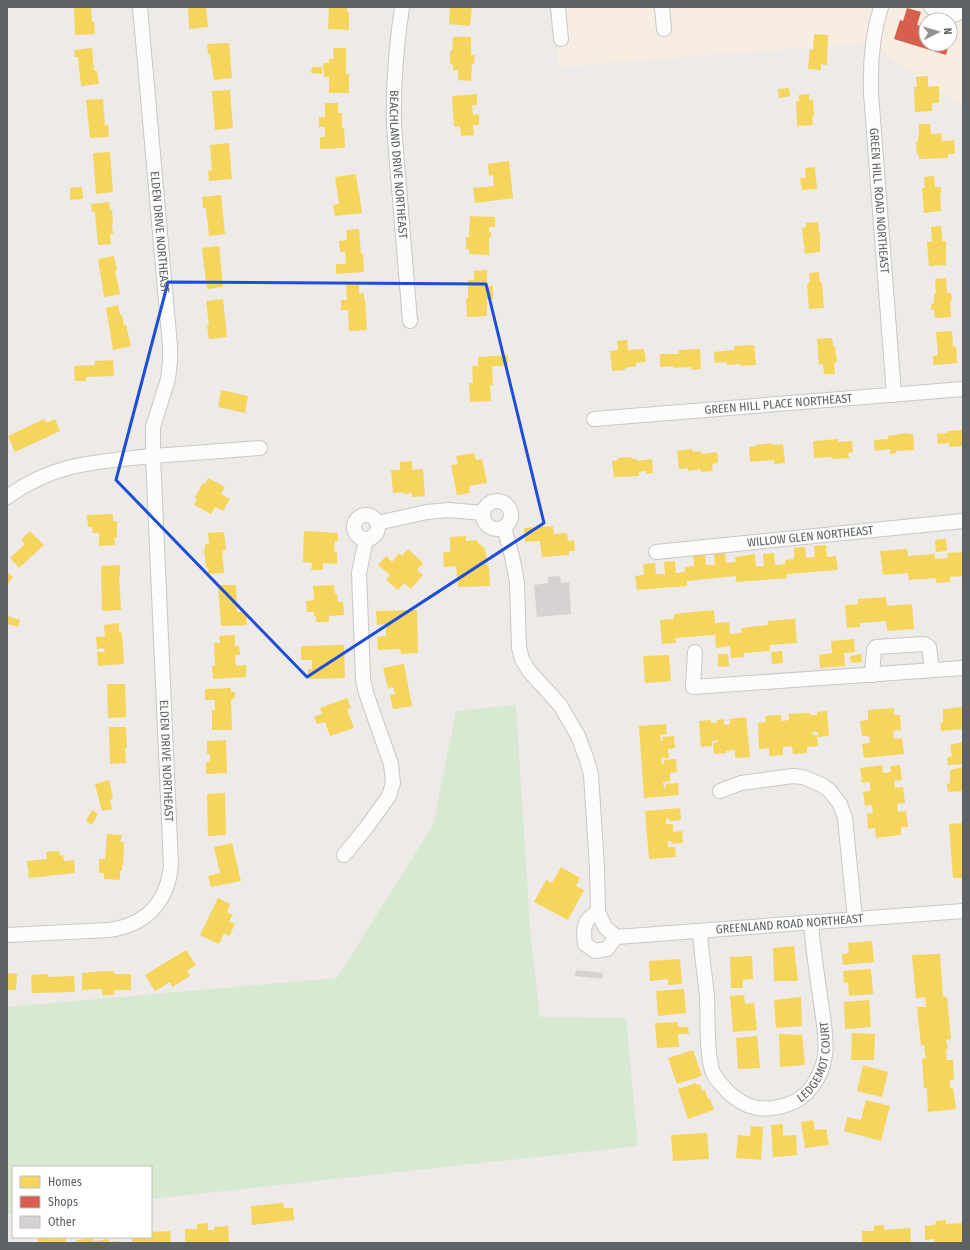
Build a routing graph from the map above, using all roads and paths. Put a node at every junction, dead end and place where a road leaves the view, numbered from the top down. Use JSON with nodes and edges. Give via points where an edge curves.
{"nodes":[{"id":1,"x":140,"y":7,"type":"edge"},
{"id":2,"x":402,"y":7,"type":"edge"},
{"id":3,"x":558,"y":7,"type":"edge"},
{"id":4,"x":662,"y":7,"type":"edge"},
{"id":5,"x":881,"y":7,"type":"edge"},
{"id":6,"x":931,"y":7,"type":"edge"},
{"id":7,"x":961,"y":7,"type":"edge"},
{"id":8,"x":664,"y":29,"type":"dead end"},
{"id":9,"x":561,"y":40,"type":"dead end"},
{"id":10,"x":410,"y":322,"type":"dead end"},
{"id":11,"x":963,"y":389,"type":"edge"},
{"id":12,"x":894,"y":395,"type":"junction"},
{"id":13,"x":594,"y":419,"type":"dead end"},
{"id":14,"x":260,"y":448,"type":"dead end"},
{"id":15,"x":153,"y":456,"type":"junction"},
{"id":16,"x":7,"y":497,"type":"edge"},
{"id":17,"x":483,"y":513,"type":"junction"},
{"id":18,"x":963,"y":521,"type":"edge"},
{"id":19,"x":378,"y":523,"type":"junction"},
{"id":20,"x":504,"y":527,"type":"junction"},
{"id":21,"x":366,"y":539,"type":"junction"},
{"id":22,"x":656,"y":552,"type":"dead end"},
{"id":23,"x":696,"y":652,"type":"dead end"},
{"id":24,"x":963,"y":668,"type":"edge"},
{"id":25,"x":932,"y":670,"type":"junction"},
{"id":26,"x":872,"y":675,"type":"junction"},
{"id":27,"x":720,"y":791,"type":"dead end"},
{"id":28,"x":344,"y":855,"type":"dead end"},
{"id":29,"x":963,"y":911,"type":"edge"},
{"id":30,"x":598,"y":912,"type":"junction"},
{"id":31,"x":856,"y":919,"type":"junction"},
{"id":32,"x":811,"y":922,"type":"junction"},
{"id":33,"x":700,"y":931,"type":"junction"},
{"id":34,"x":7,"y":935,"type":"edge"},
{"id":35,"x":616,"y":937,"type":"junction"}],
"edges":[{"from":1,"to":15,"type":"street","name":"ELDEN DRIVE NORTHEAST","via":[[170,346],[168,379],[153,427]]},
{"from":2,"to":10,"type":"street","name":"BEACHLAND DRIVE NORTHEAST","via":[[393,94]]},
{"from":3,"to":9,"type":"street"},
{"from":4,"to":8,"type":"street"},
{"from":5,"to":12,"type":"street","name":"GREEN HILL ROAD NORTHEAST","via":[[870,69]]},
{"from":6,"to":7,"type":"street","via":[[942,14],[954,16]]},
{"from":11,"to":12,"type":"street","name":"GREEN HILL PLACE NORTHEAST"},
{"from":12,"to":13,"type":"street","name":"GREEN HILL PLACE NORTHEAST"},
{"from":14,"to":15,"type":"street"},
{"from":15,"to":16,"type":"street","via":[[72,465],[46,474]]},
{"from":15,"to":34,"type":"street","name":"ELDEN DRIVE NORTHEAST","via":[[171,866],[167,887],[159,902],[148,914],[135,923],[119,929]]},
{"from":17,"to":19,"type":"street","via":[[449,510],[427,512]]},
{"from":17,"to":20,"type":"street","via":[[490,527]]},
{"from":17,"to":20,"type":"street","via":[[488,504],[503,502],[511,514],[508,524]]},
{"from":18,"to":22,"type":"street","name":"WILLOW GLEN NORTHEAST"},
{"from":19,"to":21,"type":"street","via":[[374,536]]},
{"from":19,"to":21,"type":"street","via":[[371,516],[358,518],[355,522],[355,531],[357,535]]},
{"from":20,"to":30,"type":"street","via":[[516,582],[519,648],[522,659],[529,671],[560,705],[578,736],[591,775]]},
{"from":21,"to":28,"type":"street","via":[[360,573],[363,679],[392,764],[393,783],[389,796]]},
{"from":23,"to":26,"type":"street","via":[[693,688]]},
{"from":24,"to":25,"type":"street"},
{"from":25,"to":26,"type":"street"},
{"from":25,"to":26,"type":"street","via":[[929,647],[924,644],[876,648]]},
{"from":27,"to":31,"type":"street","via":[[741,783],[793,776],[813,780],[829,790],[840,804],[845,818]]},
{"from":29,"to":31,"type":"street","name":"GREENLAND ROAD NORTHEAST"},
{"from":30,"to":35,"type":"street","via":[[605,927]]},
{"from":30,"to":35,"type":"street","via":[[586,921],[585,944],[595,951],[607,949]]},
{"from":31,"to":32,"type":"street","name":"GREENLAND ROAD NORTHEAST"},
{"from":32,"to":33,"type":"street","name":"GREENLAND ROAD NORTHEAST"},
{"from":32,"to":33,"type":"street","name":"LEDGEMOT COURT","via":[[826,1054],[812,1088],[804,1097],[782,1107],[768,1109],[742,1104],[718,1082],[713,1072]]},
{"from":33,"to":35,"type":"street","name":"GREENLAND ROAD NORTHEAST"}]}
